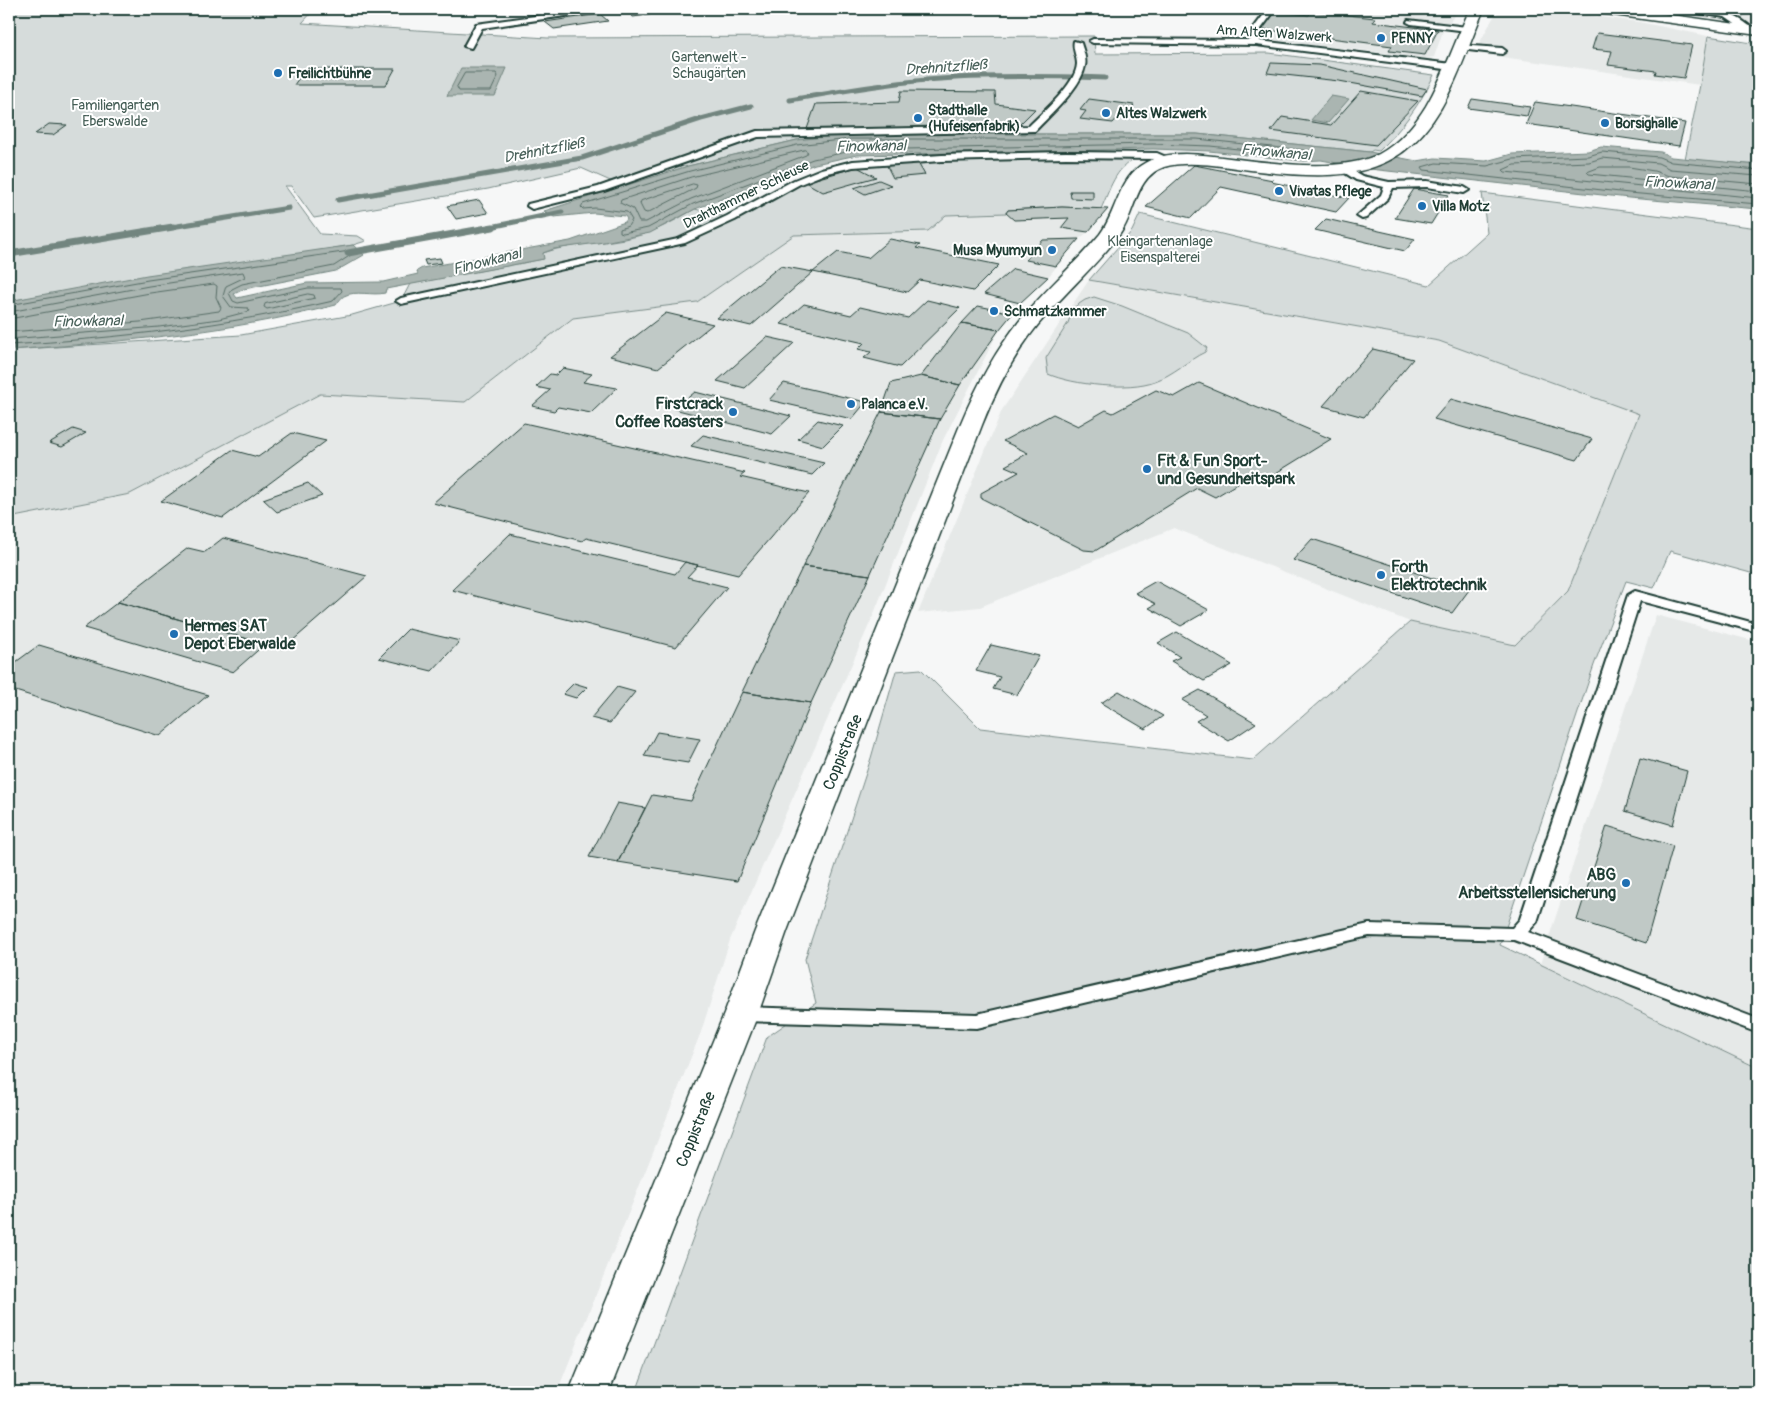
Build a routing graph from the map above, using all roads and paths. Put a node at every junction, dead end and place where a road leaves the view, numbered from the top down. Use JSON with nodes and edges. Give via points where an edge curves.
{"nodes":[{"id":1,"x":600,"y":9,"type":"edge"},
{"id":2,"x":1272,"y":9,"type":"edge"},
{"id":3,"x":1477,"y":9,"type":"edge"},
{"id":4,"x":1599,"y":9,"type":"edge"},
{"id":5,"x":1685,"y":9,"type":"edge"},
{"id":6,"x":1411,"y":22,"type":"dead end"},
{"id":7,"x":1467,"y":29,"type":"junction"},
{"id":8,"x":1754,"y":30,"type":"edge"},
{"id":9,"x":1093,"y":41,"type":"dead end"},
{"id":10,"x":1077,"y":43,"type":"dead end"},
{"id":11,"x":1256,"y":43,"type":"junction"},
{"id":12,"x":468,"y":46,"type":"dead end"},
{"id":13,"x":1460,"y":47,"type":"junction"},
{"id":14,"x":1502,"y":51,"type":"dead end"},
{"id":15,"x":1452,"y":67,"type":"junction"},
{"id":16,"x":1168,"y":160,"type":"junction"},
{"id":17,"x":1345,"y":169,"type":"junction"},
{"id":18,"x":1389,"y":185,"type":"junction"},
{"id":19,"x":1464,"y":190,"type":"dead end"},
{"id":20,"x":532,"y":206,"type":"dead end"},
{"id":21,"x":1362,"y":216,"type":"dead end"},
{"id":22,"x":401,"y":301,"type":"dead end"},
{"id":23,"x":1758,"y":628,"type":"edge"},
{"id":24,"x":1516,"y":934,"type":"junction"},
{"id":25,"x":741,"y":1014,"type":"junction"},
{"id":26,"x":1758,"y":1026,"type":"edge"},
{"id":27,"x":590,"y":1392,"type":"edge"}],
"edges":[{"from":1,"to":12,"type":"lane","via":[[479,26]]},
{"from":2,"to":11,"type":"lane","via":[[1254,33]]},
{"from":3,"to":7,"type":"main road"},
{"from":4,"to":8,"type":"main road"},
{"from":5,"to":8,"type":"lane","via":[[1727,16]]},
{"from":6,"to":7,"type":"lane"},
{"from":7,"to":13,"type":"main road"},
{"from":9,"to":11,"type":"lane","name":"Am Alten Walzwerk"},
{"from":10,"to":20,"type":"lane","via":[[1082,65],[1079,71],[1032,130],[757,134],[601,189]]},
{"from":11,"to":15,"type":"lane","name":"Am Alten Walzwerk"},
{"from":13,"to":14,"type":"lane"},
{"from":13,"to":15,"type":"main road"},
{"from":15,"to":17,"type":"main road","via":[[1428,116],[1405,141],[1383,158]]},
{"from":16,"to":17,"type":"main road","via":[[1210,160],[1308,170]]},
{"from":16,"to":22,"type":"lane","name":"Drahthammer Schleuse","via":[[1156,156],[1066,155],[853,164],[797,182],[681,241]]},
{"from":16,"to":25,"type":"main road","name":"Coppistraße","via":[[1139,174],[1116,225],[1038,312],[985,391]]},
{"from":17,"to":18,"type":"lane","via":[[1359,178]]},
{"from":18,"to":19,"type":"lane","via":[[1427,184]]},
{"from":18,"to":21,"type":"lane","via":[[1385,196]]},
{"from":23,"to":24,"type":"lane","via":[[1635,595],[1528,922]]},
{"from":24,"to":25,"type":"lane","via":[[1369,930],[976,1021]]},
{"from":24,"to":26,"type":"lane"},
{"from":25,"to":27,"type":"main road","name":"Coppistraße"}]}
